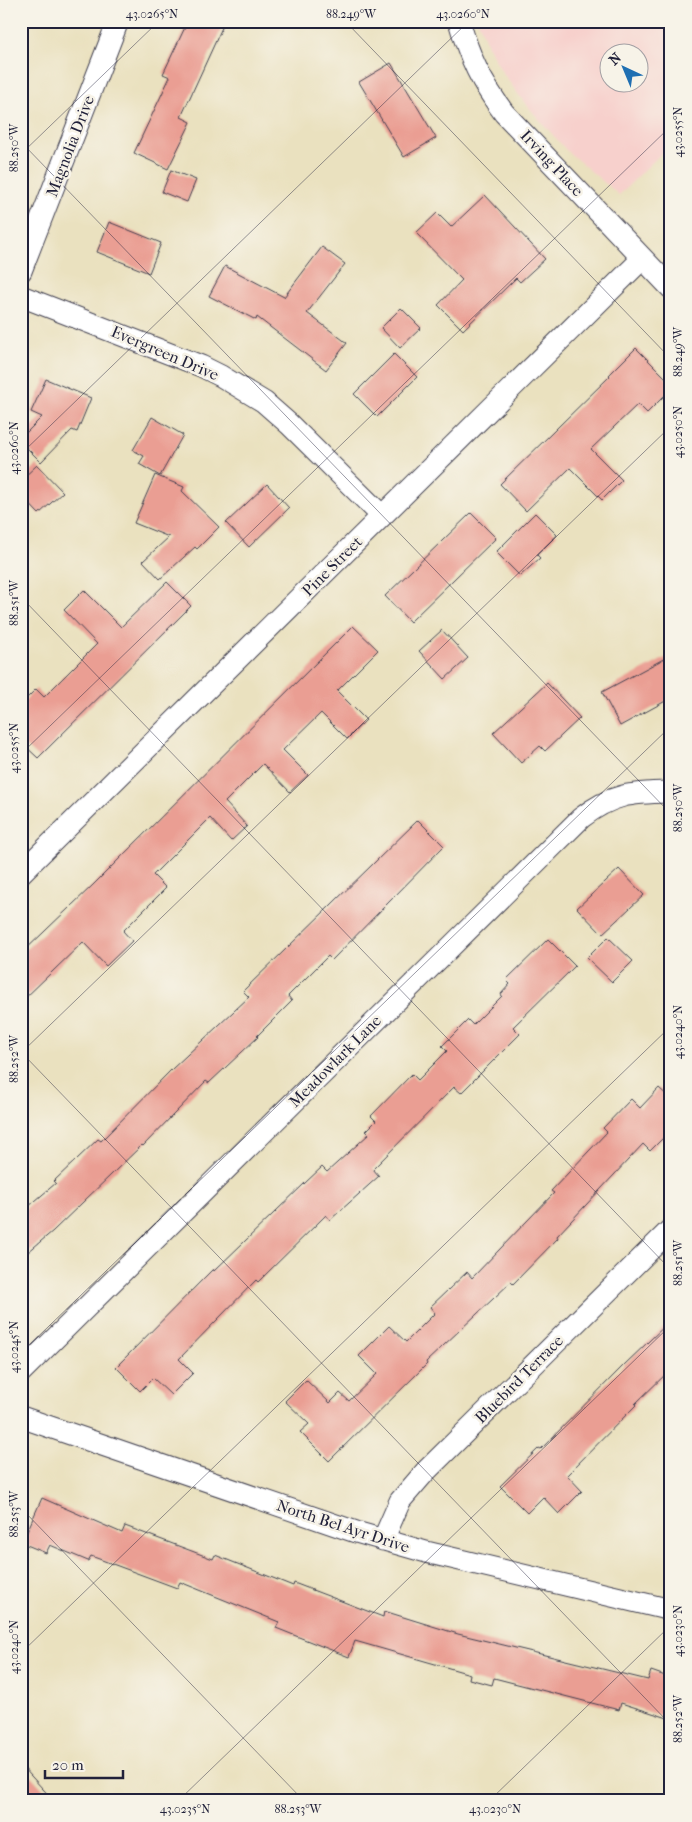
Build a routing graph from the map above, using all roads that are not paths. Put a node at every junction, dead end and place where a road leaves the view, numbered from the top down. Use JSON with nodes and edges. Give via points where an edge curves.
{"nodes":[{"id":1,"x":118,"y":21,"type":"edge"},
{"id":2,"x":459,"y":21,"type":"edge"},
{"id":3,"x":642,"y":259,"type":"junction"},
{"id":4,"x":21,"y":270,"type":"edge"},
{"id":5,"x":671,"y":288,"type":"edge"},
{"id":6,"x":21,"y":296,"type":"edge"},
{"id":7,"x":382,"y":516,"type":"junction"},
{"id":8,"x":671,"y":792,"type":"edge"},
{"id":9,"x":21,"y":873,"type":"edge"},
{"id":10,"x":671,"y":1229,"type":"edge"},
{"id":11,"x":21,"y":1372,"type":"edge"},
{"id":12,"x":21,"y":1418,"type":"edge"},
{"id":13,"x":383,"y":1540,"type":"junction"},
{"id":14,"x":671,"y":1610,"type":"edge"}],
"edges":[{"from":1,"to":4,"type":"street","name":"Magnolia Drive"},
{"from":2,"to":3,"type":"street","name":"Irving Place","via":[[469,54],[484,85],[504,113]]},
{"from":3,"to":5,"type":"street","name":"Irving Place"},
{"from":3,"to":7,"type":"street","name":"Pine Street"},
{"from":6,"to":7,"type":"street","name":"Evergreen Drive","via":[[201,366],[264,402]]},
{"from":7,"to":9,"type":"street","name":"Pine Street"},
{"from":8,"to":11,"type":"street","name":"Meadowlark Lane","via":[[635,793],[612,798],[581,818]]},
{"from":10,"to":13,"type":"street","name":"Bluebird Terrace","via":[[425,1472],[400,1501]]},
{"from":12,"to":13,"type":"street","name":"North Bel Ayr Drive"},
{"from":13,"to":14,"type":"street","name":"North Bel Ayr Drive"}]}
